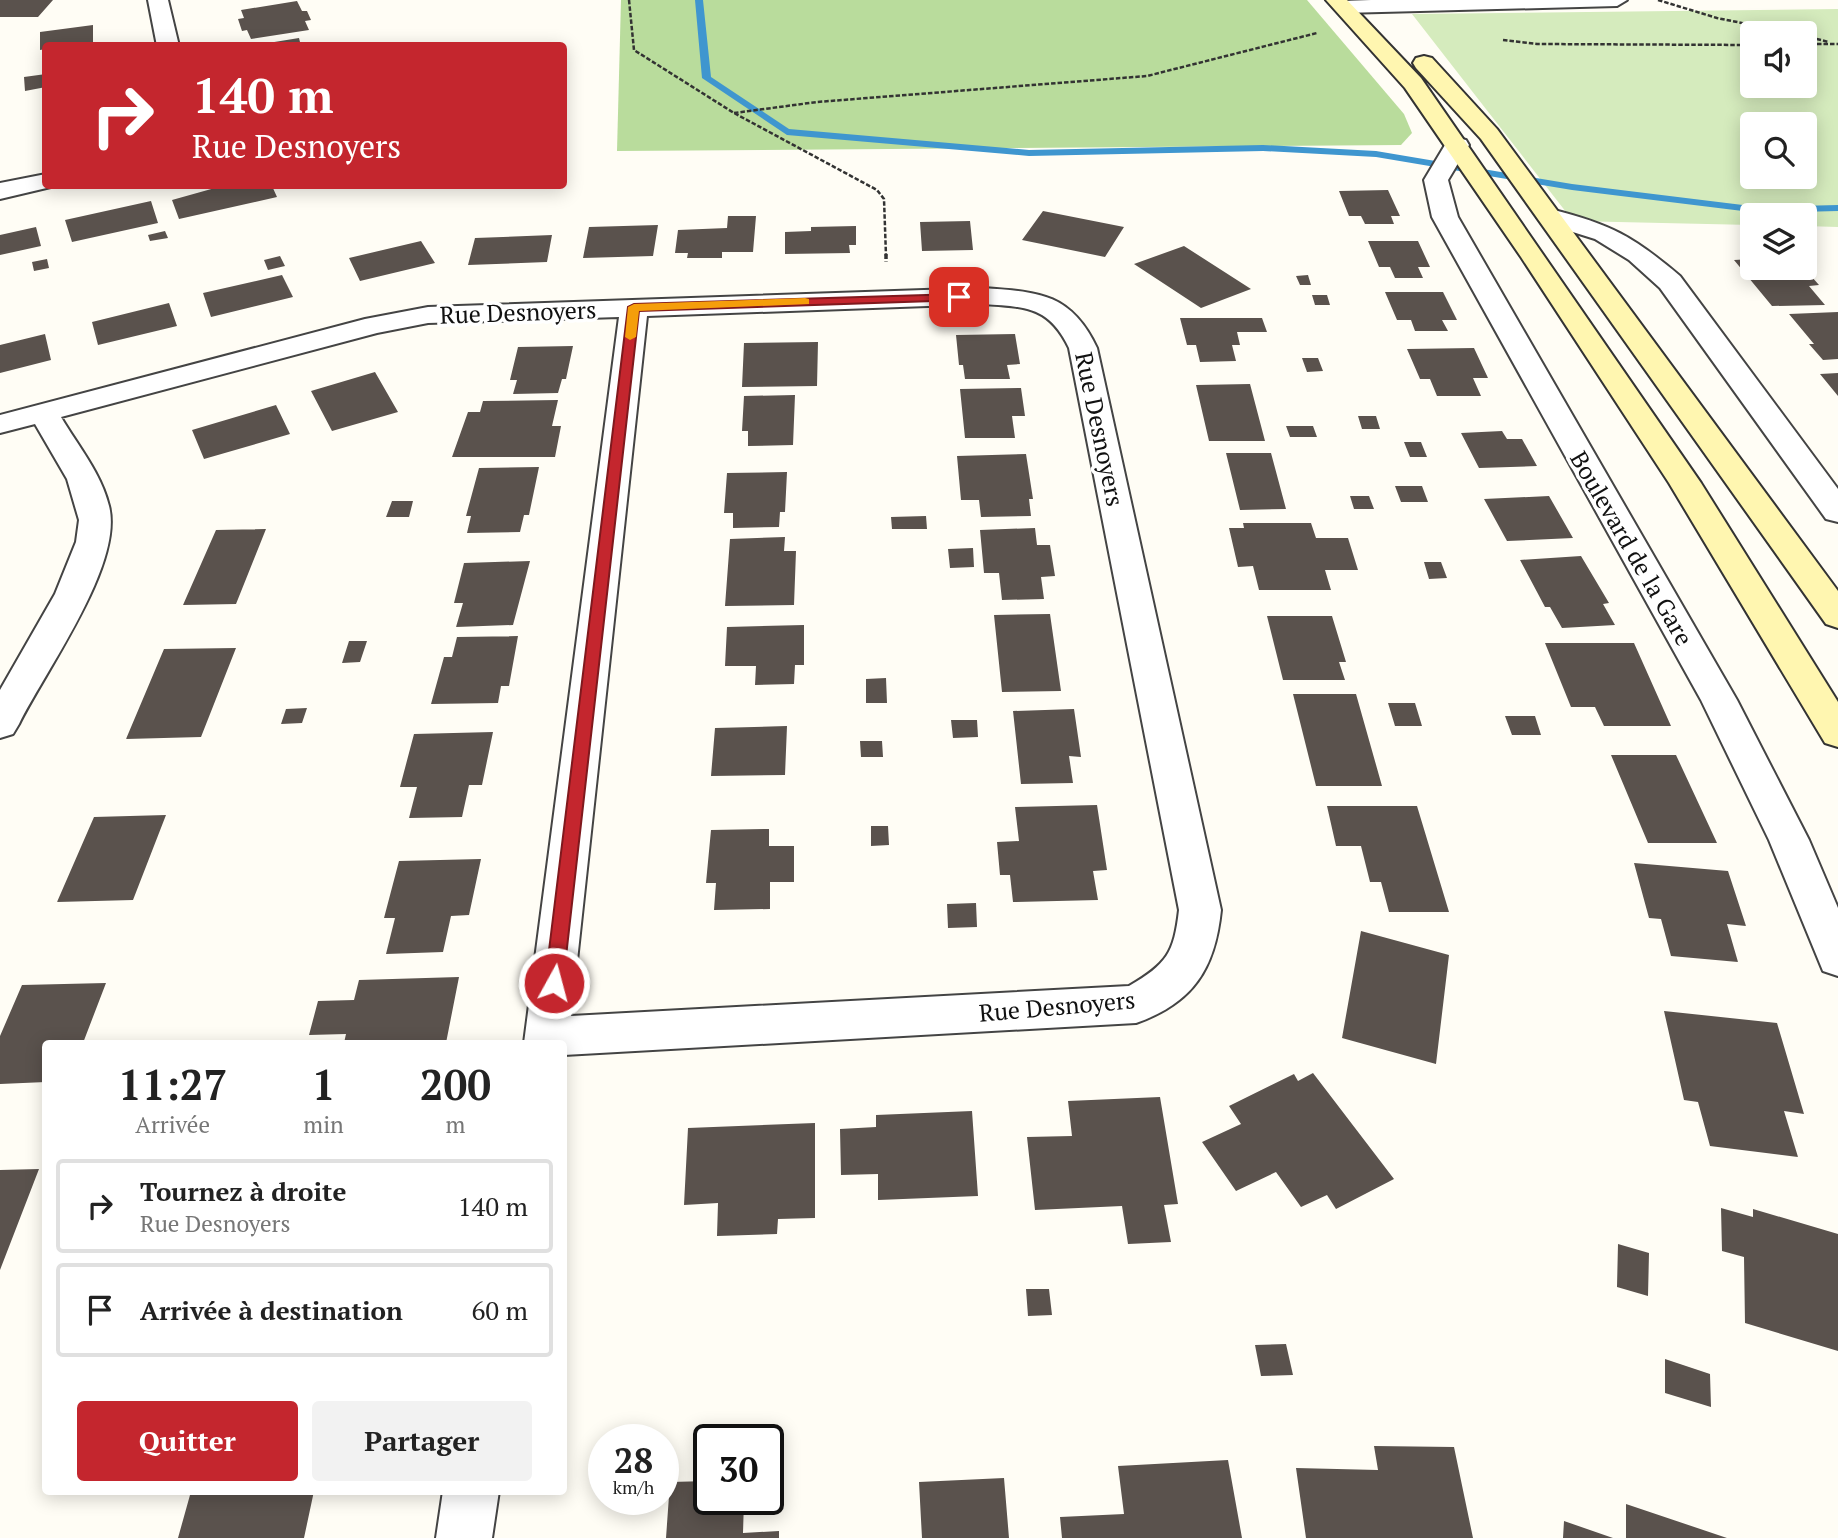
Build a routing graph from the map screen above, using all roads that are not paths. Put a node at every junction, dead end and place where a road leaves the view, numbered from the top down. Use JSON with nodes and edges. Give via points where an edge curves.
{"nodes":[{"id":1,"x":158,"y":0,"type":"edge"},
{"id":2,"x":1617,"y":0,"type":"edge"},
{"id":3,"x":1356,"y":7,"type":"edge"},
{"id":4,"x":167,"y":42,"type":"edge"},
{"id":5,"x":1457,"y":145,"type":"junction"},
{"id":6,"x":42,"y":182,"type":"edge"},
{"id":7,"x":0,"y":191,"type":"edge"},
{"id":8,"x":1550,"y":217,"type":"junction"},
{"id":9,"x":634,"y":307,"type":"junction"},
{"id":10,"x":44,"y":414,"type":"junction"},
{"id":11,"x":0,"y":424,"type":"edge"},
{"id":12,"x":1838,"y":512,"type":"edge"},
{"id":13,"x":1838,"y":616,"type":"edge"},
{"id":14,"x":0,"y":724,"type":"edge"},
{"id":15,"x":1838,"y":733,"type":"edge"},
{"id":16,"x":1838,"y":958,"type":"edge"},
{"id":17,"x":547,"y":1040,"type":"edge"},
{"id":18,"x":470,"y":1495,"type":"edge"},
{"id":19,"x":464,"y":1538,"type":"edge"}],
"edges":[{"from":1,"to":4,"type":"street"},
{"from":2,"to":3,"type":"street"},
{"from":3,"to":5,"type":"street"},
{"from":3,"to":8,"type":"street","via":[[1489,134]]},
{"from":5,"to":15,"type":"street","via":[[1685,483]]},
{"from":5,"to":16,"type":"street","name":"Boulevard de la Gare","via":[[1436,180],[1445,217],[1719,700],[1789,840]]},
{"from":6,"to":7,"type":"street"},
{"from":8,"to":12,"type":"street","via":[[1604,233],[1670,282]]},
{"from":8,"to":13,"type":"street"},
{"from":9,"to":10,"type":"street","name":"Rue Desnoyers","via":[[428,315],[375,324]]},
{"from":9,"to":17,"type":"street"},
{"from":9,"to":17,"type":"street","name":"Rue Desnoyers","via":[[983,296],[1031,300],[1056,308],[1076,327],[1200,910],[1197,948],[1173,983],[1136,1004]]},
{"from":10,"to":11,"type":"street","name":"Rue Desnoyers"},
{"from":10,"to":14,"type":"street","via":[[88,493],[95,520],[92,551]]},
{"from":18,"to":19,"type":"street"}]}
